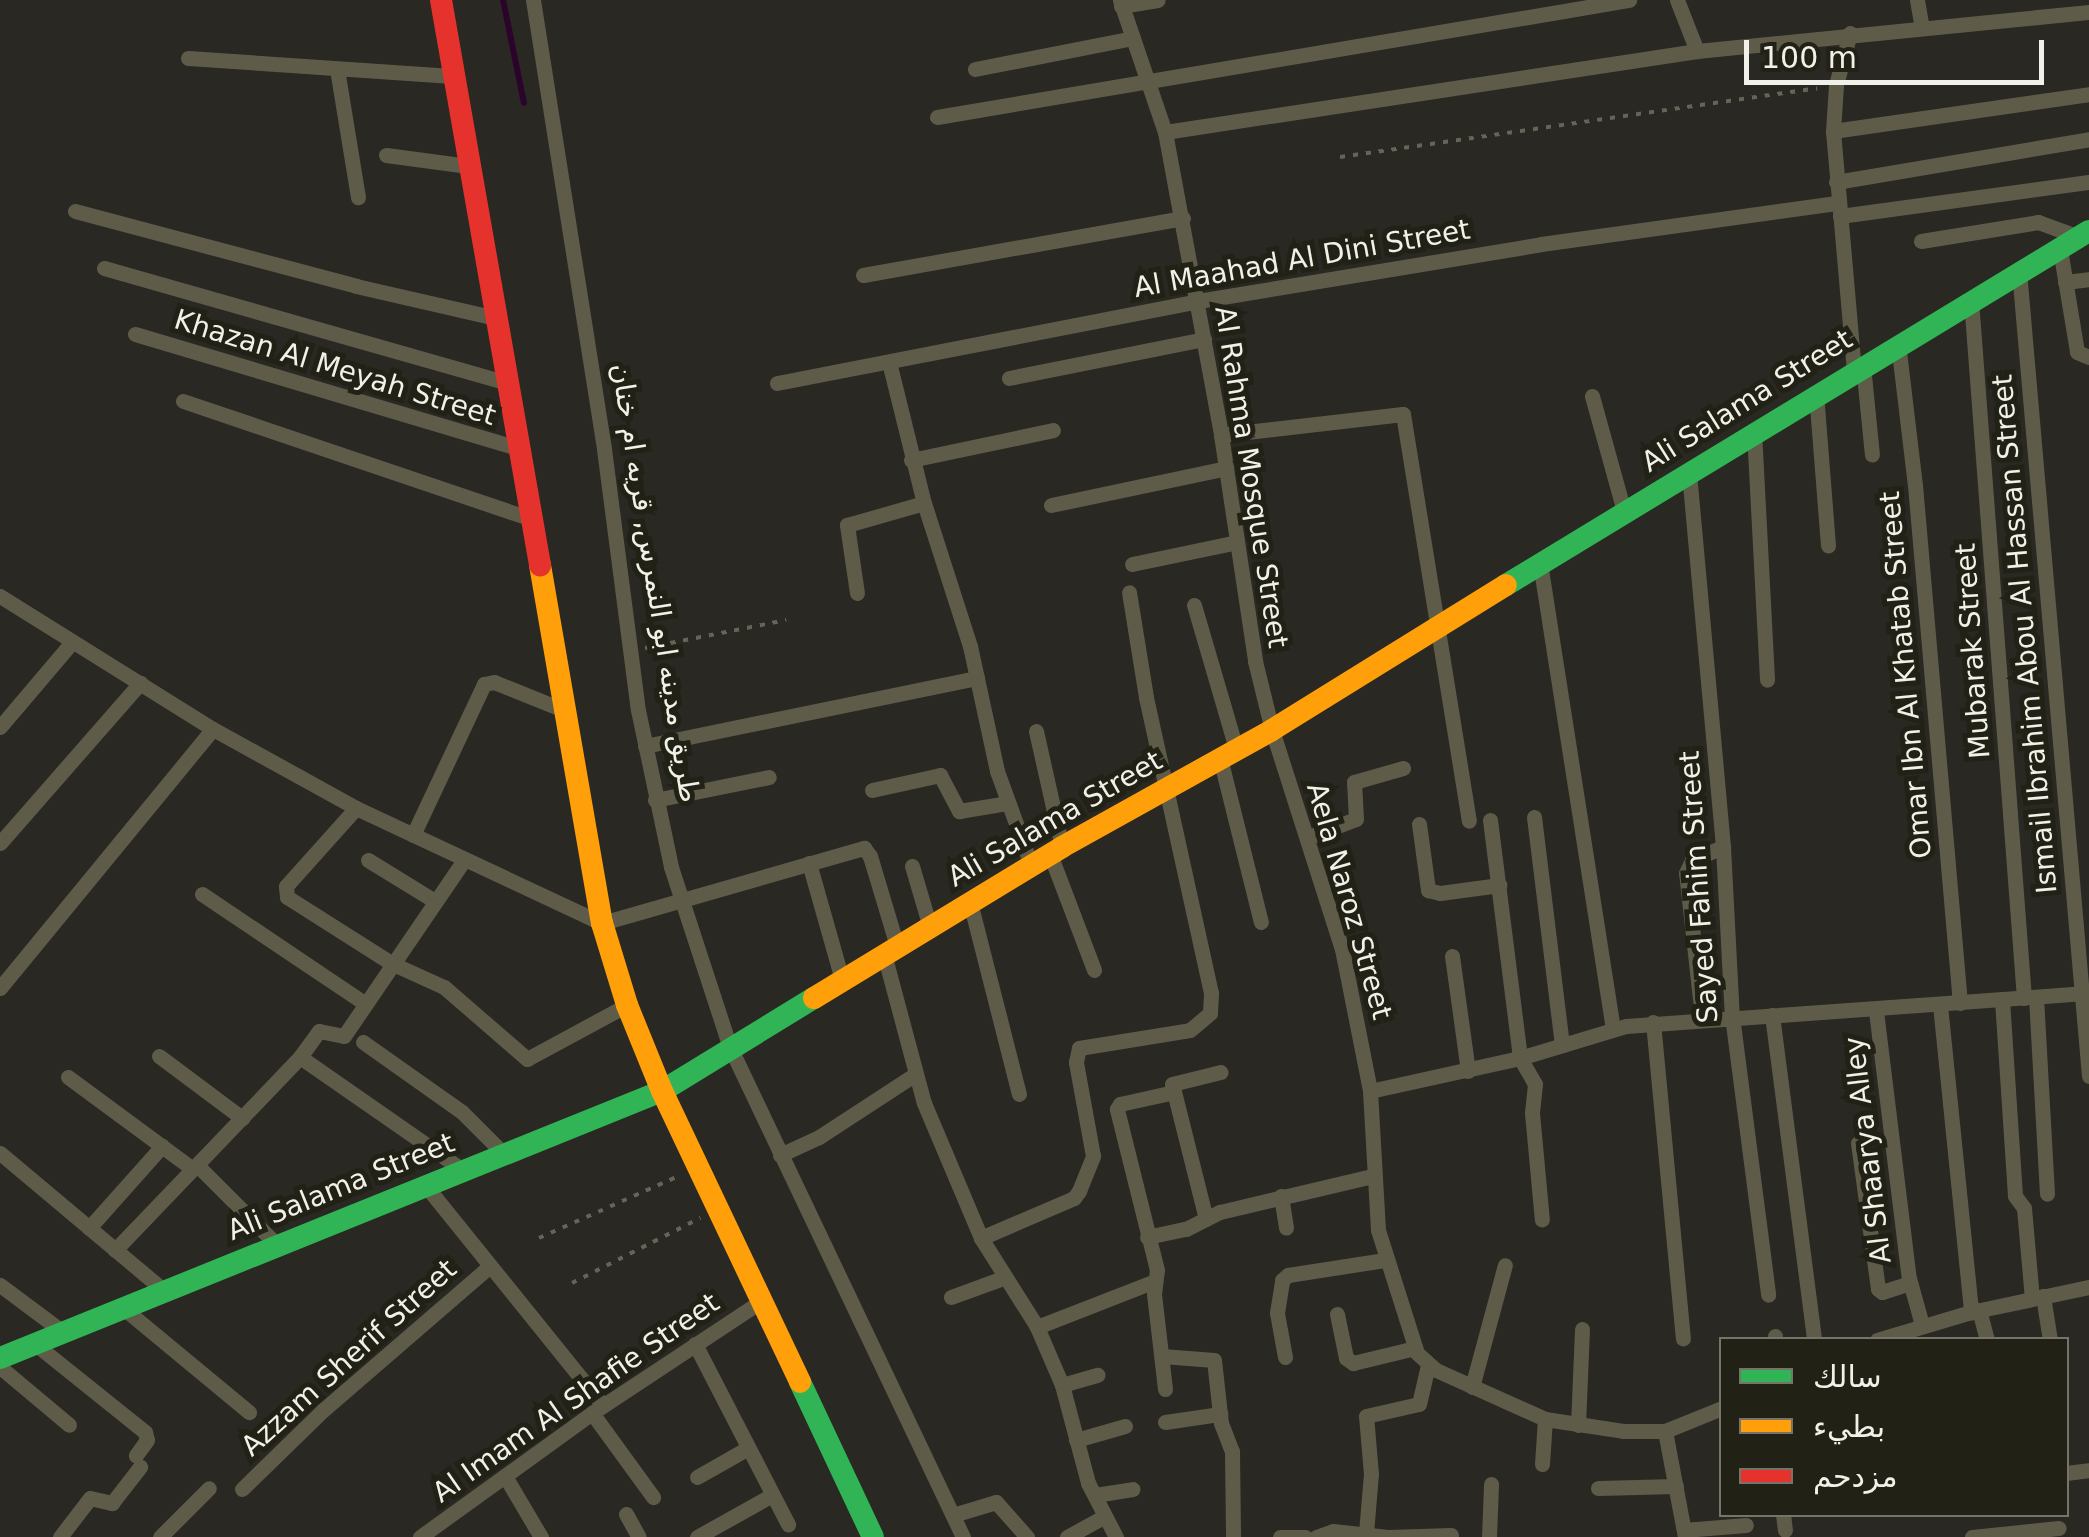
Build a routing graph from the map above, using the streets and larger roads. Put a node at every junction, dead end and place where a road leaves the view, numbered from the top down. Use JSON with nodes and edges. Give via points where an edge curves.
{"nodes":[{"id":1,"x":441,"y":0,"type":"edge"},
{"id":2,"x":532,"y":0,"type":"edge"},
{"id":3,"x":1158,"y":0,"type":"edge"},
{"id":4,"x":1629,"y":0,"type":"edge"},
{"id":5,"x":1677,"y":0,"type":"edge"},
{"id":6,"x":1917,"y":0,"type":"edge"},
{"id":7,"x":1120,"y":3,"type":"edge"},
{"id":8,"x":2089,"y":12,"type":"edge"},
{"id":9,"x":1922,"y":28,"type":"junction"},
{"id":10,"x":1850,"y":33,"type":"junction"},
{"id":11,"x":1133,"y":38,"type":"junction"},
{"id":12,"x":1697,"y":51,"type":"junction"},
{"id":13,"x":188,"y":58,"type":"dead end"},
{"id":14,"x":337,"y":69,"type":"junction"},
{"id":15,"x":974,"y":69,"type":"dead end"},
{"id":16,"x":455,"y":76,"type":"junction"},
{"id":17,"x":1148,"y":80,"type":"junction"},
{"id":18,"x":2089,"y":94,"type":"edge"},
{"id":19,"x":936,"y":117,"type":"dead end"},
{"id":20,"x":1165,"y":132,"type":"junction"},
{"id":21,"x":1832,"y":132,"type":"junction"},
{"id":22,"x":2089,"y":140,"type":"edge"},
{"id":23,"x":386,"y":155,"type":"dead end"},
{"id":24,"x":468,"y":166,"type":"junction"},
{"id":25,"x":1836,"y":182,"type":"junction"},
{"id":26,"x":2089,"y":182,"type":"edge"},
{"id":27,"x":358,"y":197,"type":"dead end"},
{"id":28,"x":1839,"y":209,"type":"junction"},
{"id":29,"x":76,"y":211,"type":"dead end"},
{"id":30,"x":1183,"y":218,"type":"junction"},
{"id":31,"x":2076,"y":239,"type":"edge"},
{"id":32,"x":1921,"y":241,"type":"dead end"},
{"id":33,"x":104,"y":268,"type":"dead end"},
{"id":34,"x":2020,"y":270,"type":"junction"},
{"id":35,"x":863,"y":275,"type":"dead end"},
{"id":36,"x":2089,"y":278,"type":"edge"},
{"id":37,"x":2065,"y":282,"type":"junction"},
{"id":38,"x":1971,"y":300,"type":"junction"},
{"id":39,"x":1198,"y":301,"type":"junction"},
{"id":40,"x":496,"y":318,"type":"junction"},
{"id":41,"x":136,"y":334,"type":"dead end"},
{"id":42,"x":1204,"y":339,"type":"junction"},
{"id":43,"x":1898,"y":344,"type":"junction"},
{"id":44,"x":2089,"y":357,"type":"edge"},
{"id":45,"x":889,"y":362,"type":"junction"},
{"id":46,"x":1858,"y":368,"type":"junction"},
{"id":47,"x":1009,"y":378,"type":"dead end"},
{"id":48,"x":508,"y":383,"type":"junction"},
{"id":49,"x":777,"y":383,"type":"dead end"},
{"id":50,"x":1816,"y":394,"type":"junction"},
{"id":51,"x":1592,"y":396,"type":"dead end"},
{"id":52,"x":183,"y":401,"type":"dead end"},
{"id":53,"x":1054,"y":430,"type":"dead end"},
{"id":54,"x":1754,"y":431,"type":"junction"},
{"id":55,"x":1221,"y":435,"type":"junction"},
{"id":56,"x":520,"y":449,"type":"junction"},
{"id":57,"x":1872,"y":455,"type":"dead end"},
{"id":58,"x":912,"y":460,"type":"junction"},
{"id":59,"x":1226,"y":468,"type":"junction"},
{"id":60,"x":1689,"y":473,"type":"junction"},
{"id":61,"x":924,"y":503,"type":"junction"},
{"id":62,"x":1051,"y":505,"type":"dead end"},
{"id":63,"x":1624,"y":511,"type":"junction"},
{"id":64,"x":532,"y":519,"type":"junction"},
{"id":65,"x":1237,"y":542,"type":"junction"},
{"id":66,"x":1828,"y":546,"type":"dead end"},
{"id":67,"x":1540,"y":563,"type":"junction"},
{"id":68,"x":1132,"y":564,"type":"dead end"},
{"id":69,"x":1129,"y":592,"type":"dead end"},
{"id":70,"x":857,"y":593,"type":"dead end"},
{"id":71,"x":3,"y":604,"type":"edge"},
{"id":72,"x":1194,"y":606,"type":"dead end"},
{"id":73,"x":1436,"y":625,"type":"junction"},
{"id":74,"x":72,"y":642,"type":"junction"},
{"id":75,"x":977,"y":678,"type":"junction"},
{"id":76,"x":1767,"y":680,"type":"dead end"},
{"id":77,"x":140,"y":683,"type":"junction"},
{"id":78,"x":566,"y":711,"type":"junction"},
{"id":79,"x":0,"y":726,"type":"edge"},
{"id":80,"x":213,"y":728,"type":"junction"},
{"id":81,"x":1272,"y":730,"type":"junction"},
{"id":82,"x":1036,"y":731,"type":"dead end"},
{"id":83,"x":644,"y":746,"type":"junction"},
{"id":84,"x":1228,"y":754,"type":"junction"},
{"id":85,"x":1403,"y":768,"type":"dead end"},
{"id":86,"x":769,"y":777,"type":"dead end"},
{"id":87,"x":1166,"y":788,"type":"junction"},
{"id":88,"x":872,"y":790,"type":"dead end"},
{"id":89,"x":655,"y":800,"type":"junction"},
{"id":90,"x":1008,"y":803,"type":"junction"},
{"id":91,"x":356,"y":808,"type":"junction"},
{"id":92,"x":1534,"y":817,"type":"dead end"},
{"id":93,"x":1490,"y":820,"type":"dead end"},
{"id":94,"x":1469,"y":821,"type":"dead end"},
{"id":95,"x":1419,"y":824,"type":"dead end"},
{"id":96,"x":413,"y":835,"type":"junction"},
{"id":97,"x":1309,"y":836,"type":"junction"},
{"id":98,"x":0,"y":843,"type":"edge"},
{"id":99,"x":1723,"y":847,"type":"junction"},
{"id":100,"x":1048,"y":855,"type":"junction"},
{"id":101,"x":368,"y":860,"type":"dead end"},
{"id":102,"x":464,"y":860,"type":"junction"},
{"id":103,"x":809,"y":863,"type":"junction"},
{"id":104,"x":912,"y":866,"type":"dead end"},
{"id":105,"x":1499,"y":885,"type":"junction"},
{"id":106,"x":202,"y":894,"type":"dead end"},
{"id":107,"x":681,"y":899,"type":"junction"},
{"id":108,"x":435,"y":901,"type":"junction"},
{"id":109,"x":970,"y":902,"type":"junction"},
{"id":110,"x":1261,"y":922,"type":"dead end"},
{"id":111,"x":602,"y":923,"type":"junction"},
{"id":112,"x":930,"y":927,"type":"junction"},
{"id":113,"x":890,"y":950,"type":"junction"},
{"id":114,"x":1452,"y":956,"type":"dead end"},
{"id":115,"x":391,"y":964,"type":"junction"},
{"id":116,"x":1094,"y":970,"type":"dead end"},
{"id":117,"x":842,"y":980,"type":"junction"},
{"id":118,"x":0,"y":988,"type":"edge"},
{"id":119,"x":2085,"y":994,"type":"edge"},
{"id":120,"x":2030,"y":998,"type":"junction"},
{"id":121,"x":2002,"y":1000,"type":"junction"},
{"id":122,"x":1960,"y":1003,"type":"junction"},
{"id":123,"x":366,"y":1004,"type":"junction"},
{"id":124,"x":627,"y":1004,"type":"junction"},
{"id":125,"x":1940,"y":1005,"type":"junction"},
{"id":126,"x":1876,"y":1011,"type":"junction"},
{"id":127,"x":1772,"y":1015,"type":"junction"},
{"id":128,"x":1732,"y":1016,"type":"junction"},
{"id":129,"x":1702,"y":1017,"type":"junction"},
{"id":130,"x":1654,"y":1022,"type":"junction"},
{"id":131,"x":1613,"y":1028,"type":"junction"},
{"id":132,"x":364,"y":1042,"type":"dead end"},
{"id":133,"x":1562,"y":1044,"type":"junction"},
{"id":134,"x":730,"y":1046,"type":"junction"},
{"id":135,"x":159,"y":1056,"type":"dead end"},
{"id":136,"x":300,"y":1057,"type":"junction"},
{"id":137,"x":1520,"y":1058,"type":"junction"},
{"id":138,"x":1468,"y":1071,"type":"junction"},
{"id":139,"x":1220,"y":1072,"type":"dead end"},
{"id":140,"x":914,"y":1075,"type":"junction"},
{"id":141,"x":2089,"y":1076,"type":"edge"},
{"id":142,"x":68,"y":1077,"type":"dead end"},
{"id":143,"x":662,"y":1091,"type":"junction"},
{"id":144,"x":1174,"y":1092,"type":"junction"},
{"id":145,"x":1370,"y":1092,"type":"junction"},
{"id":146,"x":1018,"y":1094,"type":"dead end"},
{"id":147,"x":242,"y":1118,"type":"junction"},
{"id":148,"x":1858,"y":1143,"type":"dead end"},
{"id":149,"x":162,"y":1146,"type":"junction"},
{"id":150,"x":0,"y":1152,"type":"edge"},
{"id":151,"x":505,"y":1155,"type":"junction"},
{"id":152,"x":780,"y":1155,"type":"junction"},
{"id":153,"x":195,"y":1167,"type":"junction"},
{"id":154,"x":464,"y":1171,"type":"junction"},
{"id":155,"x":1372,"y":1176,"type":"junction"},
{"id":156,"x":426,"y":1186,"type":"junction"},
{"id":157,"x":2047,"y":1194,"type":"dead end"},
{"id":158,"x":1281,"y":1196,"type":"junction"},
{"id":159,"x":1206,"y":1219,"type":"junction"},
{"id":160,"x":1542,"y":1220,"type":"dead end"},
{"id":161,"x":89,"y":1228,"type":"junction"},
{"id":162,"x":1286,"y":1228,"type":"dead end"},
{"id":163,"x":1147,"y":1237,"type":"junction"},
{"id":164,"x":981,"y":1238,"type":"junction"},
{"id":165,"x":278,"y":1244,"type":"junction"},
{"id":166,"x":115,"y":1250,"type":"junction"},
{"id":167,"x":1385,"y":1260,"type":"junction"},
{"id":168,"x":1504,"y":1265,"type":"dead end"},
{"id":169,"x":490,"y":1266,"type":"junction"},
{"id":170,"x":1002,"y":1278,"type":"junction"},
{"id":171,"x":1155,"y":1281,"type":"junction"},
{"id":172,"x":1910,"y":1283,"type":"junction"},
{"id":173,"x":0,"y":1285,"type":"edge"},
{"id":174,"x":2089,"y":1287,"type":"edge"},
{"id":175,"x":163,"y":1290,"type":"junction"},
{"id":176,"x":1768,"y":1296,"type":"dead end"},
{"id":177,"x":951,"y":1297,"type":"dead end"},
{"id":178,"x":2038,"y":1297,"type":"junction"},
{"id":179,"x":761,"y":1301,"type":"junction"},
{"id":180,"x":122,"y":1308,"type":"junction"},
{"id":181,"x":1975,"y":1311,"type":"junction"},
{"id":182,"x":1338,"y":1314,"type":"dead end"},
{"id":183,"x":1922,"y":1325,"type":"junction"},
{"id":184,"x":1037,"y":1327,"type":"junction"},
{"id":185,"x":1582,"y":1329,"type":"dead end"},
{"id":186,"x":63,"y":1332,"type":"junction"},
{"id":187,"x":1814,"y":1337,"type":"edge"},
{"id":188,"x":1890,"y":1337,"type":"edge"},
{"id":189,"x":1985,"y":1337,"type":"edge"},
{"id":190,"x":2049,"y":1337,"type":"edge"},
{"id":191,"x":1683,"y":1339,"type":"dead end"},
{"id":192,"x":34,"y":1344,"type":"junction"},
{"id":193,"x":695,"y":1344,"type":"junction"},
{"id":194,"x":1414,"y":1348,"type":"junction"},
{"id":195,"x":1162,"y":1356,"type":"junction"},
{"id":196,"x":1285,"y":1357,"type":"dead end"},
{"id":197,"x":0,"y":1358,"type":"edge"},
{"id":198,"x":1428,"y":1365,"type":"junction"},
{"id":199,"x":0,"y":1367,"type":"edge"},
{"id":200,"x":1098,"y":1375,"type":"dead end"},
{"id":201,"x":1062,"y":1385,"type":"junction"},
{"id":202,"x":1472,"y":1387,"type":"junction"},
{"id":203,"x":1165,"y":1390,"type":"dead end"},
{"id":204,"x":598,"y":1409,"type":"junction"},
{"id":205,"x":1719,"y":1409,"type":"edge"},
{"id":206,"x":249,"y":1412,"type":"dead end"},
{"id":207,"x":1220,"y":1414,"type":"junction"},
{"id":208,"x":1546,"y":1419,"type":"junction"},
{"id":209,"x":1164,"y":1422,"type":"dead end"},
{"id":210,"x":69,"y":1425,"type":"dead end"},
{"id":211,"x":1578,"y":1425,"type":"junction"},
{"id":212,"x":1125,"y":1426,"type":"dead end"},
{"id":213,"x":1666,"y":1431,"type":"junction"},
{"id":214,"x":1076,"y":1440,"type":"junction"},
{"id":215,"x":748,"y":1448,"type":"junction"},
{"id":216,"x":1542,"y":1464,"type":"dead end"},
{"id":217,"x":504,"y":1476,"type":"junction"},
{"id":218,"x":698,"y":1477,"type":"dead end"},
{"id":219,"x":1491,"y":1484,"type":"dead end"},
{"id":220,"x":1676,"y":1486,"type":"junction"},
{"id":221,"x":208,"y":1488,"type":"dead end"},
{"id":222,"x":1598,"y":1488,"type":"dead end"},
{"id":223,"x":242,"y":1489,"type":"dead end"},
{"id":224,"x":1133,"y":1489,"type":"dead end"},
{"id":225,"x":772,"y":1495,"type":"junction"},
{"id":226,"x":653,"y":1496,"type":"dead end"},
{"id":227,"x":1094,"y":1496,"type":"junction"},
{"id":228,"x":626,"y":1514,"type":"dead end"},
{"id":229,"x":954,"y":1515,"type":"junction"},
{"id":230,"x":1105,"y":1516,"type":"junction"},
{"id":231,"x":788,"y":1524,"type":"dead end"},
{"id":232,"x":1746,"y":1525,"type":"dead end"},
{"id":233,"x":2058,"y":1528,"type":"dead end"},
{"id":234,"x":1366,"y":1533,"type":"junction"},
{"id":235,"x":1684,"y":1534,"type":"edge"},
{"id":236,"x":1451,"y":1535,"type":"edge"},
{"id":237,"x":60,"y":1537,"type":"edge"},
{"id":238,"x":160,"y":1537,"type":"edge"},
{"id":239,"x":420,"y":1537,"type":"edge"},
{"id":240,"x":541,"y":1537,"type":"edge"},
{"id":241,"x":640,"y":1537,"type":"edge"},
{"id":242,"x":697,"y":1537,"type":"edge"},
{"id":243,"x":873,"y":1537,"type":"edge"},
{"id":244,"x":964,"y":1537,"type":"edge"},
{"id":245,"x":1027,"y":1537,"type":"edge"},
{"id":246,"x":1068,"y":1537,"type":"edge"},
{"id":247,"x":1116,"y":1537,"type":"edge"},
{"id":248,"x":1233,"y":1537,"type":"edge"},
{"id":249,"x":1280,"y":1537,"type":"edge"},
{"id":250,"x":1305,"y":1537,"type":"edge"},
{"id":251,"x":1316,"y":1537,"type":"edge"},
{"id":252,"x":1488,"y":1537,"type":"edge"},
{"id":253,"x":1972,"y":1537,"type":"edge"}],
"edges":[{"from":1,"to":16,"type":"street"},
{"from":2,"to":83,"type":"street","name":"طريق مدينه ابو النمرس, قريه ام خنان"},
{"from":3,"to":7,"type":"street"},
{"from":4,"to":17,"type":"street"},
{"from":5,"to":12,"type":"street"},
{"from":6,"to":9,"type":"street"},
{"from":7,"to":11,"type":"street","name":"Al Rahma Mosque Street"},
{"from":8,"to":9,"type":"street"},
{"from":9,"to":10,"type":"street"},
{"from":10,"to":12,"type":"street"},
{"from":10,"to":21,"type":"street"},
{"from":11,"to":15,"type":"street"},
{"from":11,"to":17,"type":"street","name":"Al Rahma Mosque Street"},
{"from":12,"to":20,"type":"street"},
{"from":13,"to":14,"type":"street"},
{"from":14,"to":16,"type":"street"},
{"from":14,"to":27,"type":"street"},
{"from":16,"to":24,"type":"street"},
{"from":17,"to":19,"type":"street"},
{"from":17,"to":20,"type":"street","name":"Al Rahma Mosque Street"},
{"from":18,"to":21,"type":"street"},
{"from":20,"to":30,"type":"street","name":"Al Rahma Mosque Street"},
{"from":21,"to":25,"type":"street"},
{"from":22,"to":25,"type":"street"},
{"from":23,"to":24,"type":"street"},
{"from":24,"to":40,"type":"street"},
{"from":25,"to":28,"type":"street"},
{"from":26,"to":28,"type":"street","name":"Al Maahad Al Dini Street"},
{"from":28,"to":39,"type":"street","name":"Al Maahad Al Dini Street","via":[[1541,244]]},
{"from":28,"to":46,"type":"street"},
{"from":29,"to":40,"type":"street"},
{"from":30,"to":35,"type":"street"},
{"from":30,"to":39,"type":"street","name":"Al Rahma Mosque Street"},
{"from":31,"to":32,"type":"street","via":[[2038,222]]},
{"from":31,"to":34,"type":"street","name":"Ali Salama Street"},
{"from":31,"to":37,"type":"street"},
{"from":33,"to":48,"type":"street"},
{"from":34,"to":38,"type":"street","name":"Ali Salama Street"},
{"from":34,"to":119,"type":"street","name":"Ismail Ibrahim Abou Al Hassan Street"},
{"from":36,"to":37,"type":"street"},
{"from":37,"to":44,"type":"street","via":[[2077,352]]},
{"from":38,"to":43,"type":"street","name":"Ali Salama Street"},
{"from":38,"to":120,"type":"street","name":"Mubarak Street"},
{"from":39,"to":42,"type":"street","name":"Al Rahma Mosque Street"},
{"from":39,"to":45,"type":"street","name":"Al Maahad Al Dini Street"},
{"from":40,"to":48,"type":"street"},
{"from":41,"to":56,"type":"street","name":"Khazan Al Meyah Street"},
{"from":42,"to":47,"type":"street"},
{"from":42,"to":55,"type":"street","name":"Al Rahma Mosque Street"},
{"from":43,"to":46,"type":"street","name":"Ali Salama Street"},
{"from":43,"to":122,"type":"street","name":"Omar Ibn Al Khatab Street"},
{"from":45,"to":49,"type":"street","name":"Al Maahad Al Dini Street"},
{"from":45,"to":58,"type":"street"},
{"from":46,"to":50,"type":"street","name":"Ali Salama Street"},
{"from":46,"to":57,"type":"street"},
{"from":48,"to":56,"type":"street"},
{"from":50,"to":54,"type":"street","name":"Ali Salama Street"},
{"from":50,"to":66,"type":"street"},
{"from":51,"to":63,"type":"street"},
{"from":52,"to":64,"type":"street"},
{"from":53,"to":58,"type":"street"},
{"from":54,"to":60,"type":"street","name":"Ali Salama Street"},
{"from":54,"to":76,"type":"street"},
{"from":55,"to":59,"type":"street","name":"Al Rahma Mosque Street"},
{"from":55,"to":73,"type":"street","via":[[1403,414]]},
{"from":56,"to":64,"type":"street"},
{"from":58,"to":61,"type":"street"},
{"from":59,"to":62,"type":"street"},
{"from":59,"to":65,"type":"street","name":"Al Rahma Mosque Street"},
{"from":60,"to":63,"type":"street","name":"Ali Salama Street"},
{"from":60,"to":99,"type":"street","name":"Sayed Fahim Street"},
{"from":61,"to":70,"type":"street","via":[[847,524]]},
{"from":61,"to":75,"type":"street"},
{"from":63,"to":67,"type":"street","name":"Ali Salama Street"},
{"from":64,"to":78,"type":"street"},
{"from":65,"to":68,"type":"street"},
{"from":65,"to":81,"type":"street","name":"Al Rahma Mosque Street","via":[[1243,603]]},
{"from":67,"to":73,"type":"street","name":"Ali Salama Street"},
{"from":67,"to":131,"type":"street"},
{"from":69,"to":87,"type":"street"},
{"from":71,"to":74,"type":"street"},
{"from":72,"to":84,"type":"street"},
{"from":73,"to":81,"type":"street","name":"Ali Salama Street"},
{"from":73,"to":94,"type":"street"},
{"from":74,"to":77,"type":"street"},
{"from":74,"to":79,"type":"street"},
{"from":75,"to":83,"type":"street"},
{"from":75,"to":90,"type":"street"},
{"from":77,"to":80,"type":"street"},
{"from":77,"to":98,"type":"street"},
{"from":78,"to":96,"type":"street","via":[[494,682],[484,684]]},
{"from":78,"to":111,"type":"street"},
{"from":80,"to":91,"type":"street"},
{"from":80,"to":118,"type":"street"},
{"from":81,"to":84,"type":"street","name":"Ali Salama Street"},
{"from":81,"to":97,"type":"street","name":"Aela Naroz Street"},
{"from":82,"to":100,"type":"street"},
{"from":83,"to":89,"type":"street","name":"طريق مدينه ابو النمرس, قريه ام خنان"},
{"from":84,"to":87,"type":"street","name":"Ali Salama Street"},
{"from":84,"to":110,"type":"street"},
{"from":85,"to":97,"type":"street","via":[[1354,782],[1356,820]]},
{"from":86,"to":89,"type":"street"},
{"from":87,"to":100,"type":"street","name":"Ali Salama Street"},
{"from":87,"to":164,"type":"street","via":[[1210,1013],[1190,1030],[1079,1048],[1093,1156],[1080,1191]]},
{"from":88,"to":90,"type":"street","via":[[940,775],[959,810]]},
{"from":89,"to":107,"type":"street","name":"طريق مدينه ابو النمرس, قريه ام خنان"},
{"from":90,"to":100,"type":"street"},
{"from":91,"to":96,"type":"street"},
{"from":91,"to":115,"type":"street","via":[[284,892]]},
{"from":92,"to":133,"type":"street"},
{"from":93,"to":105,"type":"street"},
{"from":95,"to":105,"type":"street","via":[[1428,890]]},
{"from":96,"to":102,"type":"street"},
{"from":97,"to":145,"type":"street","name":"Aela Naroz Street","via":[[1342,949]]},
{"from":99,"to":128,"type":"street","name":"Sayed Fahim Street"},
{"from":99,"to":129,"type":"street","via":[[1692,860],[1686,873]]},
{"from":100,"to":109,"type":"street","name":"Ali Salama Street"},
{"from":100,"to":116,"type":"street"},
{"from":101,"to":108,"type":"street"},
{"from":102,"to":108,"type":"street"},
{"from":102,"to":111,"type":"street"},
{"from":103,"to":107,"type":"street"},
{"from":103,"to":113,"type":"street","via":[[868,851]]},
{"from":103,"to":117,"type":"street"},
{"from":104,"to":112,"type":"street"},
{"from":105,"to":137,"type":"street"},
{"from":106,"to":123,"type":"street"},
{"from":107,"to":111,"type":"street"},
{"from":107,"to":134,"type":"street","name":"طريق مدينه ابو النمرس, قريه ام خنان"},
{"from":108,"to":115,"type":"street"},
{"from":109,"to":112,"type":"street","name":"Ali Salama Street"},
{"from":109,"to":146,"type":"street"},
{"from":111,"to":124,"type":"street"},
{"from":112,"to":113,"type":"street","name":"Ali Salama Street"},
{"from":113,"to":117,"type":"street","name":"Ali Salama Street"},
{"from":113,"to":140,"type":"street"},
{"from":114,"to":138,"type":"street"},
{"from":115,"to":123,"type":"street"},
{"from":115,"to":124,"type":"street","via":[[444,987],[527,1059]]},
{"from":117,"to":134,"type":"street","name":"Ali Salama Street"},
{"from":119,"to":120,"type":"street"},
{"from":119,"to":141,"type":"street","name":"Ismail Ibrahim Abou Al Hassan Street"},
{"from":120,"to":121,"type":"street"},
{"from":120,"to":157,"type":"street","name":"Mubarak Street"},
{"from":121,"to":122,"type":"street"},
{"from":121,"to":178,"type":"street","via":[[2015,1196],[2024,1208]]},
{"from":122,"to":125,"type":"street"},
{"from":123,"to":136,"type":"street","via":[[343,1037],[321,1030]]},
{"from":124,"to":143,"type":"street"},
{"from":125,"to":126,"type":"street"},
{"from":125,"to":181,"type":"street"},
{"from":126,"to":127,"type":"street"},
{"from":126,"to":172,"type":"street","name":"Al Shaarya Alley"},
{"from":127,"to":128,"type":"street"},
{"from":127,"to":187,"type":"street"},
{"from":128,"to":129,"type":"street"},
{"from":128,"to":176,"type":"street","name":"Sayed Fahim Street"},
{"from":129,"to":130,"type":"street"},
{"from":130,"to":131,"type":"street"},
{"from":130,"to":191,"type":"street"},
{"from":131,"to":133,"type":"street"},
{"from":132,"to":151,"type":"street","via":[[462,1112]]},
{"from":133,"to":137,"type":"street"},
{"from":134,"to":143,"type":"street","name":"Ali Salama Street"},
{"from":134,"to":152,"type":"street","name":"طريق مدينه ابو النمرس, قريه ام خنان"},
{"from":135,"to":147,"type":"street"},
{"from":136,"to":147,"type":"street"},
{"from":136,"to":154,"type":"street"},
{"from":137,"to":138,"type":"street"},
{"from":137,"to":160,"type":"street","via":[[1536,1084],[1532,1113]]},
{"from":138,"to":145,"type":"street"},
{"from":139,"to":144,"type":"street","via":[[1174,1081]]},
{"from":140,"to":152,"type":"street"},
{"from":140,"to":164,"type":"street"},
{"from":142,"to":149,"type":"street"},
{"from":143,"to":151,"type":"street","name":"Ali Salama Street"},
{"from":143,"to":179,"type":"street"},
{"from":144,"to":159,"type":"street"},
{"from":144,"to":163,"type":"street","via":[[1117,1108]]},
{"from":145,"to":155,"type":"street","name":"Aela Naroz Street"},
{"from":147,"to":153,"type":"street"},
{"from":148,"to":172,"type":"street","name":"Al Shaarya Alley","via":[[1878,1289]]},
{"from":149,"to":153,"type":"street"},
{"from":149,"to":161,"type":"street"},
{"from":150,"to":161,"type":"street"},
{"from":151,"to":154,"type":"street","name":"Ali Salama Street"},
{"from":152,"to":229,"type":"street","name":"طريق مدينه ابو النمرس, قريه ام خنان"},
{"from":153,"to":165,"type":"street"},
{"from":153,"to":166,"type":"street"},
{"from":154,"to":156,"type":"street","name":"Ali Salama Street"},
{"from":155,"to":158,"type":"street"},
{"from":155,"to":167,"type":"street","name":"Aela Naroz Street"},
{"from":156,"to":165,"type":"street","name":"Ali Salama Street"},
{"from":156,"to":169,"type":"street"},
{"from":158,"to":159,"type":"street"},
{"from":158,"to":162,"type":"street"},
{"from":159,"to":163,"type":"street"},
{"from":161,"to":166,"type":"street"},
{"from":163,"to":171,"type":"street"},
{"from":164,"to":170,"type":"street"},
{"from":165,"to":175,"type":"street","name":"Ali Salama Street"},
{"from":166,"to":175,"type":"street"},
{"from":167,"to":194,"type":"street","name":"Aela Naroz Street"},
{"from":167,"to":196,"type":"street","via":[[1282,1280],[1276,1313]]},
{"from":168,"to":202,"type":"street"},
{"from":169,"to":204,"type":"street"},
{"from":169,"to":223,"type":"street","name":"Azzam Sherif Street"},
{"from":170,"to":177,"type":"street"},
{"from":170,"to":184,"type":"street"},
{"from":171,"to":184,"type":"street"},
{"from":171,"to":195,"type":"street"},
{"from":172,"to":183,"type":"street","name":"Al Shaarya Alley"},
{"from":173,"to":186,"type":"street"},
{"from":174,"to":178,"type":"street"},
{"from":175,"to":180,"type":"street","name":"Ali Salama Street"},
{"from":178,"to":181,"type":"street"},
{"from":178,"to":190,"type":"street"},
{"from":179,"to":193,"type":"street","name":"Al Imam Al Shafie Street"},
{"from":179,"to":243,"type":"street"},
{"from":180,"to":186,"type":"street","name":"Ali Salama Street"},
{"from":180,"to":206,"type":"street"},
{"from":181,"to":183,"type":"street"},
{"from":181,"to":189,"type":"street"},
{"from":182,"to":194,"type":"street","via":[[1346,1358],[1353,1363]]},
{"from":183,"to":188,"type":"street"},
{"from":184,"to":201,"type":"street"},
{"from":185,"to":211,"type":"street"},
{"from":186,"to":192,"type":"street","name":"Ali Salama Street"},
{"from":192,"to":197,"type":"street","name":"Ali Salama Street"},
{"from":192,"to":237,"type":"street","via":[[146,1432],[138,1461],[108,1505],[90,1498]]},
{"from":193,"to":204,"type":"street","name":"Al Imam Al Shafie Street"},
{"from":193,"to":215,"type":"street"},
{"from":194,"to":198,"type":"street","name":"Aela Naroz Street"},
{"from":195,"to":203,"type":"street"},
{"from":195,"to":207,"type":"street","via":[[1214,1360]]},
{"from":198,"to":202,"type":"street","name":"Aela Naroz Street"},
{"from":198,"to":234,"type":"street","via":[[1418,1404],[1366,1416]]},
{"from":199,"to":210,"type":"street"},
{"from":200,"to":201,"type":"street"},
{"from":201,"to":214,"type":"street"},
{"from":202,"to":208,"type":"street","name":"Aela Naroz Street"},
{"from":204,"to":217,"type":"street","name":"Al Imam Al Shafie Street"},
{"from":204,"to":226,"type":"street"},
{"from":205,"to":213,"type":"street","name":"Aela Naroz Street"},
{"from":207,"to":209,"type":"street"},
{"from":207,"to":248,"type":"street","via":[[1232,1451]]},
{"from":208,"to":211,"type":"street","name":"Aela Naroz Street"},
{"from":208,"to":216,"type":"street"},
{"from":211,"to":213,"type":"street","name":"Aela Naroz Street"},
{"from":212,"to":214,"type":"street"},
{"from":213,"to":220,"type":"street"},
{"from":214,"to":227,"type":"street"},
{"from":215,"to":218,"type":"street"},
{"from":215,"to":225,"type":"street"},
{"from":217,"to":239,"type":"street","name":"Al Imam Al Shafie Street"},
{"from":217,"to":240,"type":"street"},
{"from":219,"to":252,"type":"street"},
{"from":220,"to":222,"type":"street"},
{"from":220,"to":235,"type":"street"},
{"from":221,"to":238,"type":"street"},
{"from":224,"to":227,"type":"street"},
{"from":225,"to":231,"type":"street"},
{"from":225,"to":242,"type":"street"},
{"from":227,"to":230,"type":"street"},
{"from":228,"to":241,"type":"street"},
{"from":229,"to":244,"type":"street","name":"طريق مدينه ابو النمرس, قريه ام خنان"},
{"from":229,"to":245,"type":"street","via":[[996,1502]]},
{"from":230,"to":246,"type":"street"},
{"from":230,"to":247,"type":"street"},
{"from":232,"to":235,"type":"street"},
{"from":233,"to":253,"type":"street"},
{"from":234,"to":236,"type":"street"},
{"from":234,"to":251,"type":"street","via":[[1328,1531]]},
{"from":249,"to":250,"type":"street"}]}
